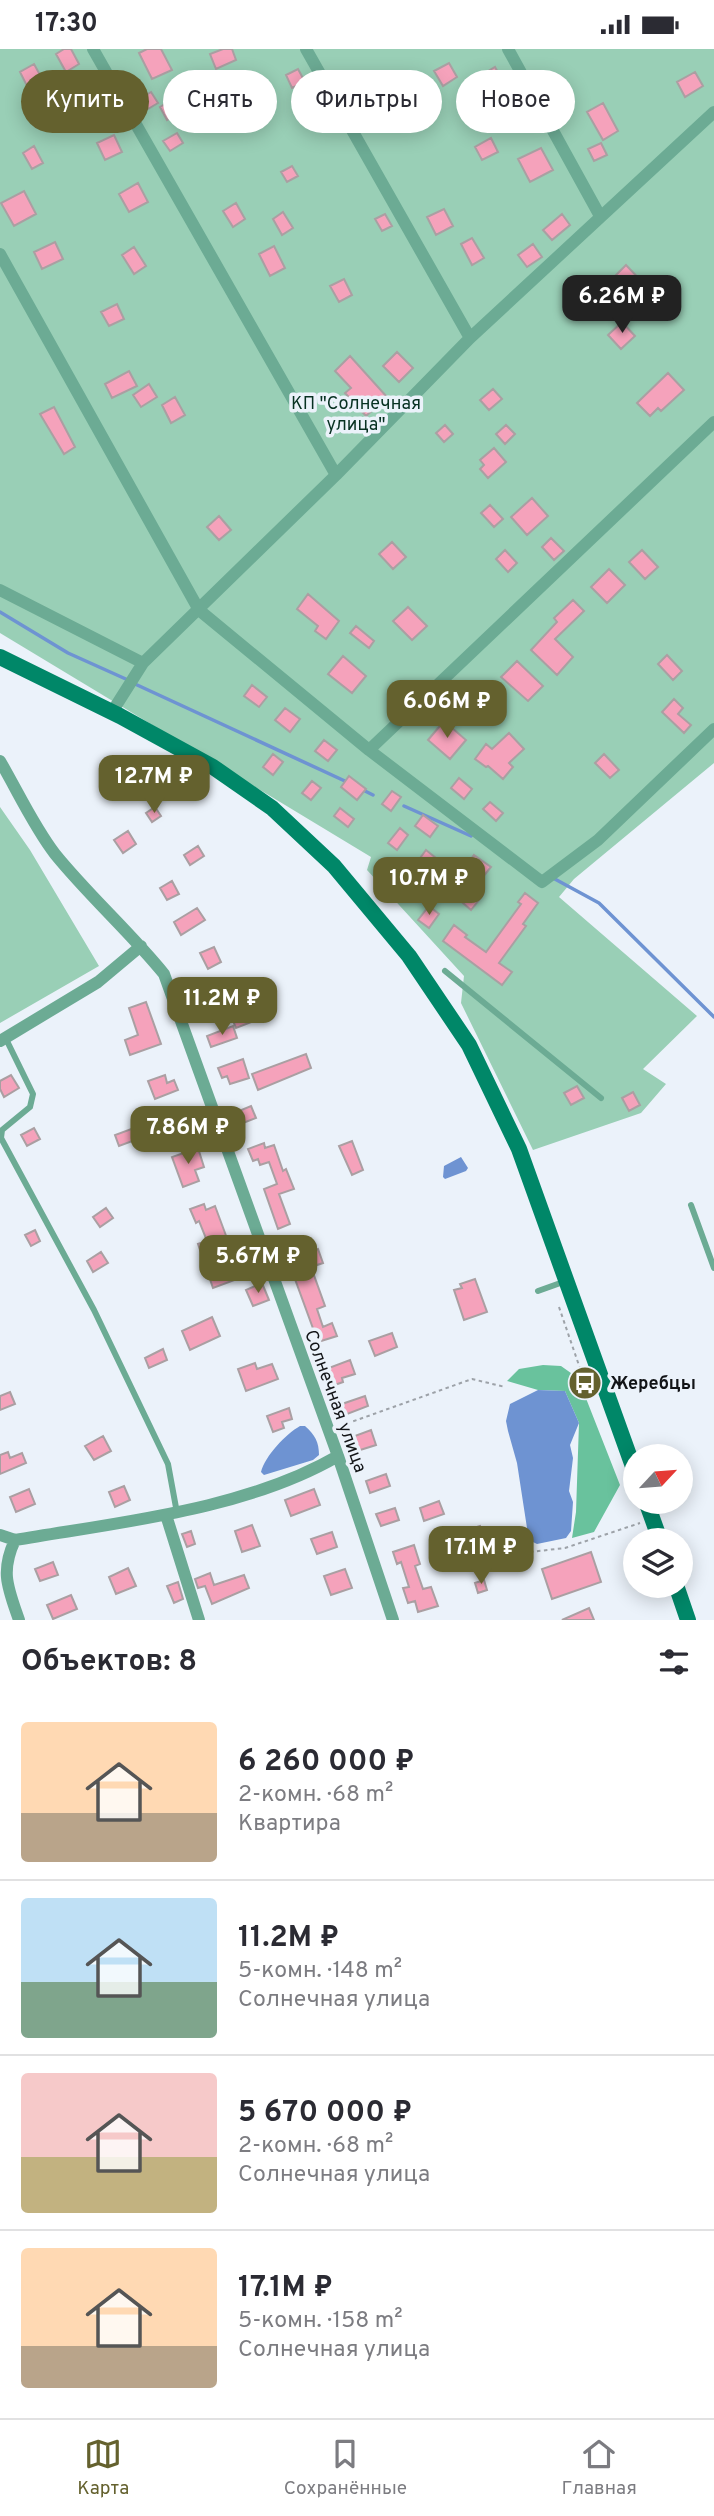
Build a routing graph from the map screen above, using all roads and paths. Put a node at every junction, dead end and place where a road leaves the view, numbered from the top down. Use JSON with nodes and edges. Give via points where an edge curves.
{"nodes":[{"id":1,"x":93,"y":49,"type":"edge"},
{"id":2,"x":306,"y":49,"type":"edge"},
{"id":3,"x":508,"y":49,"type":"edge"},
{"id":4,"x":714,"y":112,"type":"edge"},
{"id":5,"x":600,"y":216,"type":"junction"},
{"id":6,"x":0,"y":254,"type":"edge"},
{"id":7,"x":470,"y":338,"type":"junction"},
{"id":8,"x":714,"y":422,"type":"edge"},
{"id":9,"x":336,"y":475,"type":"junction"},
{"id":10,"x":0,"y":590,"type":"edge"},
{"id":11,"x":199,"y":610,"type":"junction"},
{"id":12,"x":0,"y":657,"type":"edge"},
{"id":13,"x":143,"y":663,"type":"junction"},
{"id":14,"x":112,"y":712,"type":"junction"},
{"id":15,"x":714,"y":729,"type":"edge"},
{"id":16,"x":369,"y":750,"type":"junction"},
{"id":17,"x":0,"y":761,"type":"edge"},
{"id":18,"x":141,"y":946,"type":"junction"},
{"id":19,"x":445,"y":971,"type":"dead end"},
{"id":20,"x":3,"y":1040,"type":"edge"},
{"id":21,"x":601,"y":1098,"type":"dead end"},
{"id":22,"x":691,"y":1205,"type":"dead end"},
{"id":23,"x":714,"y":1268,"type":"edge"},
{"id":24,"x":566,"y":1281,"type":"junction"},
{"id":25,"x":538,"y":1291,"type":"dead end"},
{"id":26,"x":559,"y":1307,"type":"dead end"},
{"id":27,"x":585,"y":1383,"type":"dead end"},
{"id":28,"x":505,"y":1387,"type":"dead end"},
{"id":29,"x":329,"y":1429,"type":"junction"},
{"id":30,"x":625,"y":1444,"type":"edge"},
{"id":31,"x":338,"y":1455,"type":"junction"},
{"id":32,"x":171,"y":1514,"type":"junction"},
{"id":33,"x":651,"y":1514,"type":"edge"},
{"id":34,"x":652,"y":1518,"type":"junction"},
{"id":35,"x":656,"y":1528,"type":"edge"},
{"id":36,"x":0,"y":1535,"type":"edge"},
{"id":37,"x":15,"y":1540,"type":"junction"},
{"id":38,"x":530,"y":1552,"type":"dead end"},
{"id":39,"x":680,"y":1598,"type":"edge"},
{"id":40,"x":19,"y":1620,"type":"edge"},
{"id":41,"x":199,"y":1620,"type":"edge"},
{"id":42,"x":393,"y":1620,"type":"edge"},
{"id":43,"x":688,"y":1620,"type":"edge"}],
"edges":[{"from":1,"to":9,"type":"street"},
{"from":2,"to":7,"type":"street"},
{"from":3,"to":5,"type":"street"},
{"from":4,"to":5,"type":"street"},
{"from":5,"to":7,"type":"street"},
{"from":6,"to":11,"type":"street"},
{"from":7,"to":9,"type":"street"},
{"from":8,"to":16,"type":"street"},
{"from":9,"to":11,"type":"street"},
{"from":10,"to":13,"type":"street"},
{"from":11,"to":13,"type":"street"},
{"from":11,"to":16,"type":"street"},
{"from":12,"to":14,"type":"main road"},
{"from":13,"to":14,"type":"street"},
{"from":14,"to":24,"type":"main road","via":[[212,767],[272,808],[334,866],[409,956],[469,1045],[519,1149]]},
{"from":15,"to":16,"type":"street","via":[[598,840],[542,882]]},
{"from":17,"to":18,"type":"street","name":"Солнечная улица","via":[[54,852]]},
{"from":18,"to":20,"type":"street","via":[[98,982]]},
{"from":18,"to":29,"type":"street","name":"Солнечная улица","via":[[163,974]]},
{"from":19,"to":21,"type":"lane"},
{"from":20,"to":32,"type":"lane","via":[[33,1094],[30,1107],[2,1129],[1,1138],[94,1310],[168,1464]]},
{"from":22,"to":23,"type":"lane"},
{"from":24,"to":25,"type":"lane"},
{"from":24,"to":30,"type":"main road"},
{"from":26,"to":27,"type":"path"},
{"from":28,"to":29,"type":"path","via":[[472,1379]]},
{"from":29,"to":31,"type":"street","name":"Солнечная улица"},
{"from":31,"to":32,"type":"street","via":[[309,1472]]},
{"from":31,"to":42,"type":"street","name":"Солнечная улица"},
{"from":32,"to":37,"type":"street"},
{"from":32,"to":41,"type":"street"},
{"from":33,"to":34,"type":"main road"},
{"from":34,"to":35,"type":"main road"},
{"from":34,"to":38,"type":"path","via":[[565,1548]]},
{"from":36,"to":37,"type":"street"},
{"from":37,"to":40,"type":"street","via":[[5,1556],[4,1574]]},
{"from":39,"to":43,"type":"main road"}]}
